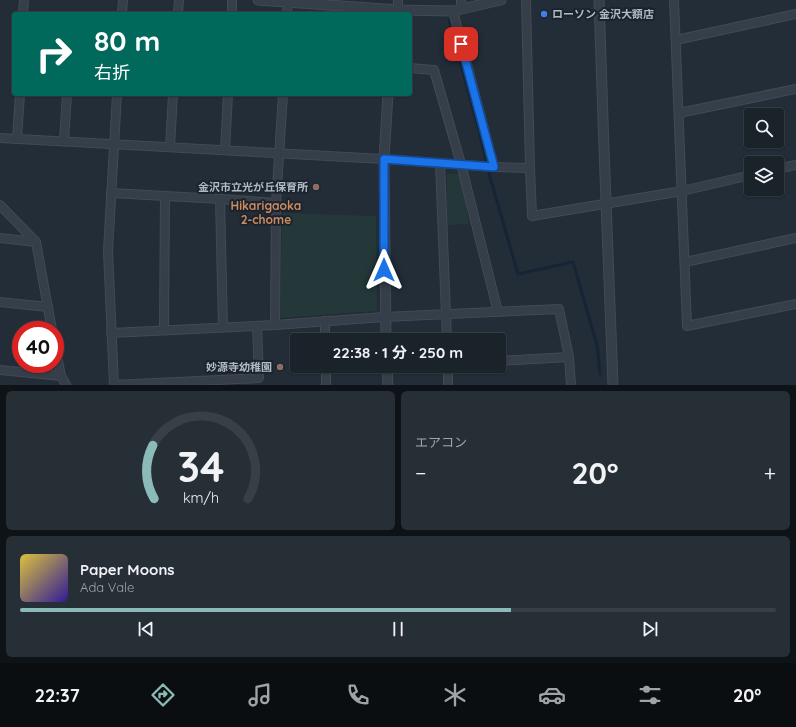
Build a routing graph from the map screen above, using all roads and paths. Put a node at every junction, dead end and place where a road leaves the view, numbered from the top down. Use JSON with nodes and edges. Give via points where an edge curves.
{"nodes":[{"id":1,"x":24,"y":0,"type":"edge"},
{"id":2,"x":123,"y":0,"type":"edge"},
{"id":3,"x":179,"y":0,"type":"edge"},
{"id":4,"x":232,"y":0,"type":"edge"},
{"id":5,"x":258,"y":0,"type":"edge"},
{"id":6,"x":398,"y":0,"type":"edge"},
{"id":7,"x":501,"y":0,"type":"edge"},
{"id":8,"x":526,"y":0,"type":"edge"},
{"id":9,"x":599,"y":0,"type":"edge"},
{"id":10,"x":674,"y":0,"type":"edge"},
{"id":11,"x":288,"y":1,"type":"edge"},
{"id":12,"x":458,"y":7,"type":"edge"},
{"id":13,"x":394,"y":11,"type":"edge"},
{"id":14,"x":23,"y":12,"type":"edge"},
{"id":15,"x":122,"y":12,"type":"edge"},
{"id":16,"x":178,"y":12,"type":"edge"},
{"id":17,"x":232,"y":12,"type":"edge"},
{"id":18,"x":287,"y":12,"type":"edge"},
{"id":19,"x":796,"y":14,"type":"edge"},
{"id":20,"x":676,"y":40,"type":"junction"},
{"id":21,"x":412,"y":68,"type":"edge"},
{"id":22,"x":796,"y":89,"type":"edge"},
{"id":23,"x":20,"y":96,"type":"edge"},
{"id":24,"x":67,"y":96,"type":"edge"},
{"id":25,"x":117,"y":96,"type":"edge"},
{"id":26,"x":173,"y":96,"type":"edge"},
{"id":27,"x":228,"y":96,"type":"edge"},
{"id":28,"x":283,"y":96,"type":"edge"},
{"id":29,"x":388,"y":96,"type":"edge"},
{"id":30,"x":679,"y":113,"type":"junction"},
{"id":31,"x":0,"y":138,"type":"edge"},
{"id":32,"x":18,"y":139,"type":"junction"},
{"id":33,"x":64,"y":141,"type":"junction"},
{"id":34,"x":115,"y":144,"type":"junction"},
{"id":35,"x":170,"y":147,"type":"junction"},
{"id":36,"x":225,"y":150,"type":"junction"},
{"id":37,"x":280,"y":154,"type":"junction"},
{"id":38,"x":384,"y":159,"type":"junction"},
{"id":39,"x":440,"y":163,"type":"junction"},
{"id":40,"x":461,"y":164,"type":"junction"},
{"id":41,"x":796,"y":165,"type":"edge"},
{"id":42,"x":490,"y":166,"type":"junction"},
{"id":43,"x":530,"y":168,"type":"junction"},
{"id":44,"x":784,"y":168,"type":"edge"},
{"id":45,"x":744,"y":177,"type":"edge"},
{"id":46,"x":682,"y":191,"type":"junction"},
{"id":47,"x":111,"y":193,"type":"junction"},
{"id":48,"x":165,"y":196,"type":"junction"},
{"id":49,"x":220,"y":200,"type":"junction"},
{"id":50,"x":276,"y":203,"type":"junction"},
{"id":51,"x":606,"y":203,"type":"junction"},
{"id":52,"x":0,"y":205,"type":"edge"},
{"id":53,"x":0,"y":238,"type":"edge"},
{"id":54,"x":796,"y":238,"type":"edge"},
{"id":55,"x":36,"y":242,"type":"junction"},
{"id":56,"x":685,"y":262,"type":"junction"},
{"id":57,"x":0,"y":302,"type":"edge"},
{"id":58,"x":796,"y":304,"type":"edge"},
{"id":59,"x":48,"y":307,"type":"junction"},
{"id":60,"x":498,"y":312,"type":"junction"},
{"id":61,"x":446,"y":315,"type":"junction"},
{"id":62,"x":384,"y":317,"type":"junction"},
{"id":63,"x":50,"y":321,"type":"edge"},
{"id":64,"x":325,"y":322,"type":"junction"},
{"id":65,"x":275,"y":325,"type":"junction"},
{"id":66,"x":257,"y":326,"type":"junction"},
{"id":67,"x":223,"y":327,"type":"junction"},
{"id":68,"x":164,"y":330,"type":"junction"},
{"id":69,"x":111,"y":333,"type":"junction"},
{"id":70,"x":325,"y":333,"type":"edge"},
{"id":71,"x":385,"y":333,"type":"edge"},
{"id":72,"x":447,"y":333,"type":"edge"},
{"id":73,"x":569,"y":357,"type":"junction"},
{"id":74,"x":506,"y":361,"type":"edge"},
{"id":75,"x":0,"y":370,"type":"edge"},
{"id":76,"x":60,"y":373,"type":"edge"},
{"id":77,"x":326,"y":373,"type":"edge"},
{"id":78,"x":387,"y":373,"type":"edge"},
{"id":79,"x":448,"y":373,"type":"edge"},
{"id":80,"x":61,"y":376,"type":"junction"},
{"id":81,"x":66,"y":385,"type":"edge"},
{"id":82,"x":114,"y":385,"type":"edge"},
{"id":83,"x":326,"y":385,"type":"edge"},
{"id":84,"x":388,"y":385,"type":"edge"},
{"id":85,"x":448,"y":385,"type":"edge"},
{"id":86,"x":571,"y":385,"type":"edge"},
{"id":87,"x":613,"y":385,"type":"edge"}],
"edges":[{"from":1,"to":14,"type":"street"},
{"from":2,"to":15,"type":"street"},
{"from":3,"to":16,"type":"street"},
{"from":4,"to":17,"type":"street"},
{"from":5,"to":11,"type":"street"},
{"from":6,"to":13,"type":"street"},
{"from":7,"to":12,"type":"street"},
{"from":8,"to":43,"type":"street"},
{"from":9,"to":51,"type":"street"},
{"from":10,"to":20,"type":"street"},
{"from":11,"to":13,"type":"street"},
{"from":11,"to":18,"type":"street"},
{"from":12,"to":13,"type":"street"},
{"from":12,"to":42,"type":"street"},
{"from":19,"to":20,"type":"street"},
{"from":20,"to":30,"type":"street"},
{"from":21,"to":40,"type":"street","via":[[434,70]]},
{"from":22,"to":30,"type":"street"},
{"from":23,"to":32,"type":"street"},
{"from":24,"to":33,"type":"street"},
{"from":25,"to":34,"type":"street"},
{"from":26,"to":35,"type":"street"},
{"from":27,"to":36,"type":"street"},
{"from":28,"to":37,"type":"street"},
{"from":29,"to":38,"type":"street"},
{"from":30,"to":46,"type":"street"},
{"from":31,"to":32,"type":"street"},
{"from":32,"to":33,"type":"street"},
{"from":33,"to":34,"type":"street"},
{"from":34,"to":35,"type":"street"},
{"from":34,"to":47,"type":"street"},
{"from":35,"to":36,"type":"street"},
{"from":36,"to":37,"type":"street"},
{"from":37,"to":38,"type":"street"},
{"from":37,"to":50,"type":"street"},
{"from":38,"to":39,"type":"street"},
{"from":38,"to":62,"type":"street"},
{"from":39,"to":40,"type":"street"},
{"from":39,"to":61,"type":"street"},
{"from":40,"to":42,"type":"street"},
{"from":40,"to":60,"type":"street"},
{"from":41,"to":44,"type":"street"},
{"from":42,"to":43,"type":"street"},
{"from":43,"to":51,"type":"street","via":[[532,216]]},
{"from":45,"to":46,"type":"street"},
{"from":46,"to":51,"type":"street"},
{"from":46,"to":56,"type":"street"},
{"from":47,"to":48,"type":"street"},
{"from":47,"to":69,"type":"street","via":[[108,251]]},
{"from":48,"to":49,"type":"street"},
{"from":48,"to":68,"type":"street"},
{"from":49,"to":50,"type":"street"},
{"from":49,"to":67,"type":"street"},
{"from":50,"to":65,"type":"street"},
{"from":51,"to":87,"type":"street"},
{"from":52,"to":55,"type":"street"},
{"from":53,"to":55,"type":"street"},
{"from":54,"to":56,"type":"street"},
{"from":55,"to":59,"type":"street"},
{"from":56,"to":58,"type":"street","via":[[687,326]]},
{"from":57,"to":59,"type":"street"},
{"from":59,"to":63,"type":"street"},
{"from":60,"to":61,"type":"street"},
{"from":60,"to":73,"type":"street","via":[[559,309]]},
{"from":61,"to":62,"type":"street"},
{"from":61,"to":72,"type":"street"},
{"from":62,"to":64,"type":"street"},
{"from":62,"to":71,"type":"street"},
{"from":64,"to":65,"type":"street"},
{"from":64,"to":70,"type":"street"},
{"from":65,"to":66,"type":"street"},
{"from":66,"to":67,"type":"street"},
{"from":66,"to":82,"type":"street","via":[[259,378]]},
{"from":67,"to":68,"type":"street"},
{"from":68,"to":69,"type":"street"},
{"from":69,"to":82,"type":"street"},
{"from":73,"to":74,"type":"street"},
{"from":73,"to":86,"type":"street"},
{"from":75,"to":80,"type":"street"},
{"from":76,"to":80,"type":"street"},
{"from":77,"to":83,"type":"street"},
{"from":78,"to":84,"type":"street"},
{"from":79,"to":85,"type":"street"},
{"from":80,"to":81,"type":"street"}]}
